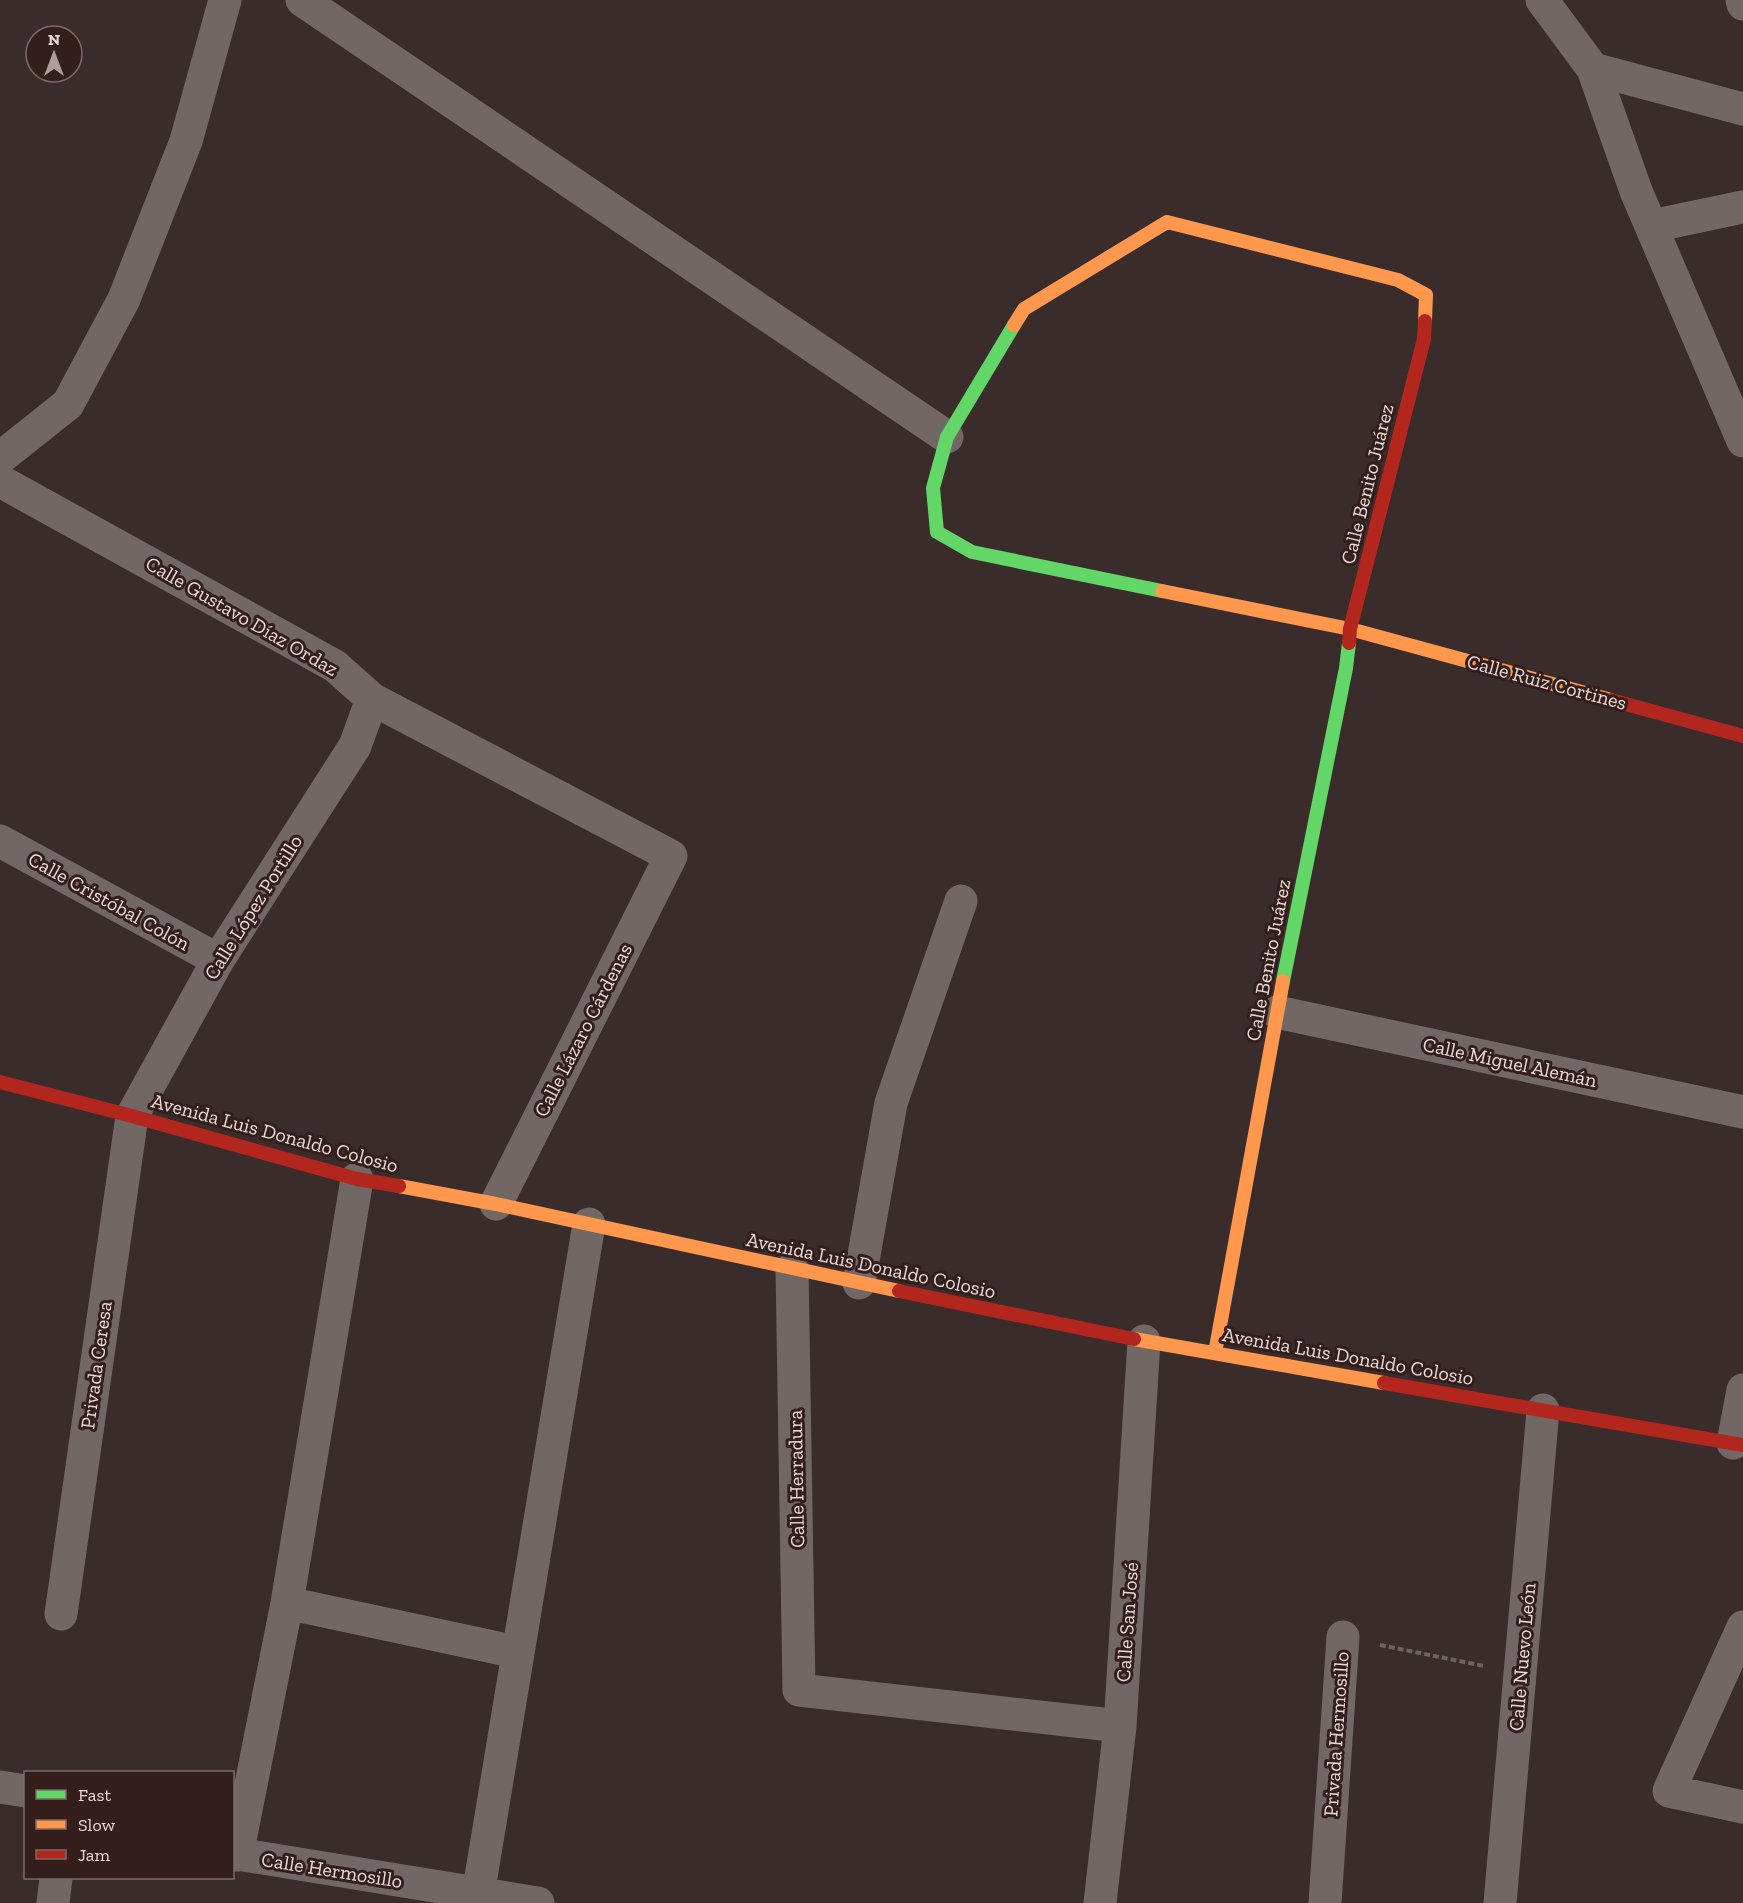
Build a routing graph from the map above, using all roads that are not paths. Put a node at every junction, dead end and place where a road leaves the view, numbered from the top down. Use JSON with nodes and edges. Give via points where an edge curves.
{"nodes":[{"id":1,"x":225,"y":0,"type":"edge"},
{"id":2,"x":302,"y":0,"type":"edge"},
{"id":3,"x":1542,"y":0,"type":"edge"},
{"id":4,"x":1593,"y":69,"type":"junction"},
{"id":5,"x":1743,"y":109,"type":"edge"},
{"id":6,"x":1743,"y":207,"type":"edge"},
{"id":7,"x":1652,"y":226,"type":"junction"},
{"id":8,"x":947,"y":437,"type":"junction"},
{"id":9,"x":1743,"y":441,"type":"edge"},
{"id":10,"x":0,"y":458,"type":"edge"},
{"id":11,"x":0,"y":482,"type":"edge"},
{"id":12,"x":937,"y":532,"type":"joint"},
{"id":13,"x":1350,"y":629,"type":"junction"},
{"id":14,"x":372,"y":699,"type":"junction"},
{"id":15,"x":1743,"y":736,"type":"edge"},
{"id":16,"x":0,"y":841,"type":"edge"},
{"id":17,"x":671,"y":855,"type":"joint"},
{"id":18,"x":961,"y":901,"type":"dead end"},
{"id":19,"x":218,"y":960,"type":"junction"},
{"id":20,"x":1277,"y":1012,"type":"junction"},
{"id":21,"x":0,"y":1082,"type":"edge"},
{"id":22,"x":1743,"y":1112,"type":"edge"},
{"id":23,"x":132,"y":1116,"type":"junction"},
{"id":24,"x":357,"y":1179,"type":"junction"},
{"id":25,"x":496,"y":1204,"type":"junction"},
{"id":26,"x":589,"y":1224,"type":"junction"},
{"id":27,"x":792,"y":1269,"type":"junction"},
{"id":28,"x":860,"y":1283,"type":"junction"},
{"id":29,"x":1144,"y":1341,"type":"junction"},
{"id":30,"x":1215,"y":1353,"type":"junction"},
{"id":31,"x":1743,"y":1390,"type":"edge"},
{"id":32,"x":1543,"y":1410,"type":"junction"},
{"id":33,"x":1738,"y":1444,"type":"edge"},
{"id":34,"x":286,"y":1603,"type":"junction"},
{"id":35,"x":61,"y":1614,"type":"dead end"},
{"id":36,"x":1743,"y":1627,"type":"edge"},
{"id":37,"x":1343,"y":1637,"type":"road end"},
{"id":38,"x":517,"y":1652,"type":"junction"},
{"id":39,"x":1120,"y":1726,"type":"junction"},
{"id":40,"x":0,"y":1787,"type":"edge"},
{"id":41,"x":24,"y":1791,"type":"edge"},
{"id":42,"x":1743,"y":1807,"type":"edge"},
{"id":43,"x":235,"y":1854,"type":"edge"},
{"id":44,"x":56,"y":1879,"type":"edge"},
{"id":45,"x":478,"y":1895,"type":"junction"},
{"id":46,"x":53,"y":1903,"type":"edge"},
{"id":47,"x":538,"y":1903,"type":"edge"},
{"id":48,"x":1100,"y":1903,"type":"edge"},
{"id":49,"x":1325,"y":1903,"type":"edge"},
{"id":50,"x":1500,"y":1903,"type":"edge"}],
"edges":[{"from":1,"to":10,"type":"street","via":[[186,141],[124,299],[68,404]]},
{"from":2,"to":8,"type":"street"},
{"from":3,"to":4,"type":"street"},
{"from":4,"to":5,"type":"street"},
{"from":4,"to":7,"type":"street"},
{"from":6,"to":7,"type":"street"},
{"from":7,"to":9,"type":"street"},
{"from":8,"to":12,"type":"street","name":"Calle Benito Juárez","via":[[933,488]]},
{"from":8,"to":13,"type":"street","name":"Calle Benito Juárez","via":[[1024,309],[1167,222],[1398,280],[1426,295],[1424,339]]},
{"from":11,"to":14,"type":"street","name":"Calle Gustavo Díaz Ordaz","via":[[335,666]]},
{"from":12,"to":13,"type":"street","name":"Calle Ruiz Cortines","via":[[972,552]]},
{"from":13,"to":15,"type":"street","name":"Calle Ruiz Cortines"},
{"from":13,"to":20,"type":"street","name":"Calle Benito Juárez","via":[[1346,668]]},
{"from":14,"to":17,"type":"street","name":"Calle Gustavo Díaz Ordaz"},
{"from":14,"to":19,"type":"street","name":"Calle López Portillo","via":[[355,746]]},
{"from":16,"to":19,"type":"street","name":"Calle Cristóbal Colón"},
{"from":17,"to":25,"type":"street","name":"Calle Lázaro Cárdenas"},
{"from":18,"to":28,"type":"street","via":[[891,1103]]},
{"from":19,"to":23,"type":"street","name":"Calle López Portillo"},
{"from":20,"to":22,"type":"street","name":"Calle Miguel Alemán"},
{"from":20,"to":30,"type":"street","name":"Calle Benito Juárez"},
{"from":21,"to":23,"type":"street","name":"Avenida Luis Donaldo Colosio"},
{"from":23,"to":24,"type":"street","name":"Avenida Luis Donaldo Colosio"},
{"from":23,"to":35,"type":"street","name":"Privada Ceresa"},
{"from":24,"to":25,"type":"street","name":"Avenida Luis Donaldo Colosio"},
{"from":24,"to":34,"type":"street"},
{"from":25,"to":26,"type":"street","name":"Avenida Luis Donaldo Colosio"},
{"from":26,"to":27,"type":"street","name":"Avenida Luis Donaldo Colosio"},
{"from":26,"to":38,"type":"street"},
{"from":27,"to":28,"type":"street","name":"Avenida Luis Donaldo Colosio"},
{"from":27,"to":39,"type":"street","name":"Calle Herradura","via":[[799,1689]]},
{"from":28,"to":29,"type":"street","name":"Avenida Luis Donaldo Colosio"},
{"from":29,"to":30,"type":"street","name":"Avenida Luis Donaldo Colosio"},
{"from":29,"to":39,"type":"street","name":"Calle San José"},
{"from":30,"to":32,"type":"street","name":"Avenida Luis Donaldo Colosio"},
{"from":31,"to":33,"type":"street"},
{"from":32,"to":33,"type":"street","name":"Avenida Luis Donaldo Colosio"},
{"from":32,"to":50,"type":"street","name":"Calle Nuevo León"},
{"from":34,"to":38,"type":"street"},
{"from":34,"to":43,"type":"street"},
{"from":36,"to":42,"type":"street","via":[[1669,1791]]},
{"from":37,"to":49,"type":"street","name":"Privada Hermosillo"},
{"from":38,"to":45,"type":"street"},
{"from":39,"to":48,"type":"street","name":"Calle San José"},
{"from":40,"to":41,"type":"street"},
{"from":43,"to":45,"type":"street","name":"Calle Hermosillo"},
{"from":44,"to":46,"type":"street"},
{"from":45,"to":47,"type":"street","name":"Calle Hermosillo"}]}
